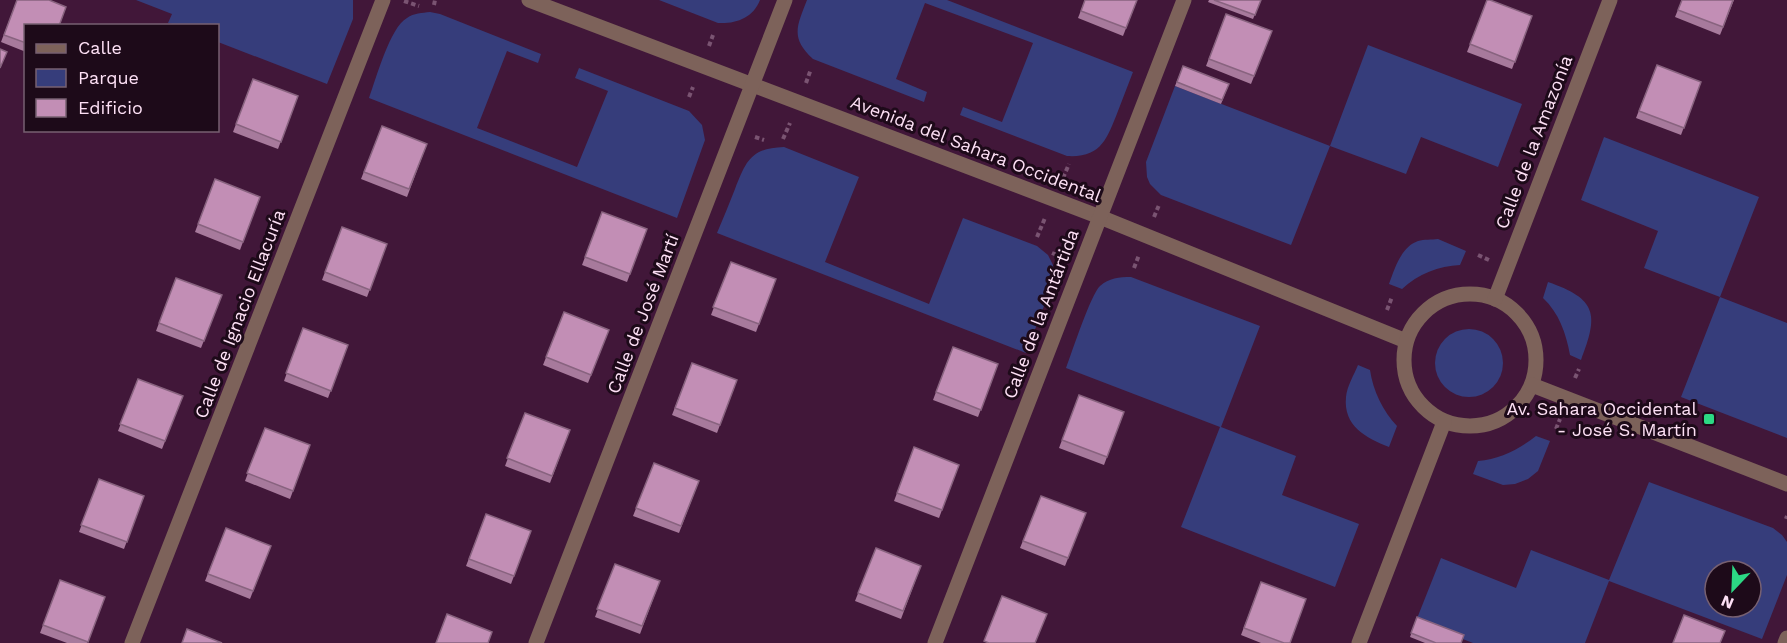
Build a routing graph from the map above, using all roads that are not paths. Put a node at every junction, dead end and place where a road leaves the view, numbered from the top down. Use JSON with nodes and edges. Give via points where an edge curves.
{"nodes":[{"id":1,"x":383,"y":0,"type":"edge"},
{"id":2,"x":529,"y":0,"type":"edge"},
{"id":3,"x":785,"y":0,"type":"edge"},
{"id":4,"x":1184,"y":0,"type":"edge"},
{"id":5,"x":1610,"y":0,"type":"edge"},
{"id":6,"x":752,"y":85,"type":"junction"},
{"id":7,"x":1100,"y":217,"type":"junction"},
{"id":8,"x":1495,"y":299,"type":"junction"},
{"id":9,"x":1406,"y":341,"type":"junction"},
{"id":10,"x":1532,"y":385,"type":"junction"},
{"id":11,"x":1444,"y":422,"type":"junction"},
{"id":12,"x":1787,"y":484,"type":"edge"},
{"id":13,"x":1787,"y":638,"type":"edge"},
{"id":14,"x":132,"y":643,"type":"edge"},
{"id":15,"x":536,"y":643,"type":"edge"},
{"id":16,"x":935,"y":643,"type":"edge"},
{"id":17,"x":1359,"y":643,"type":"edge"},
{"id":18,"x":1785,"y":643,"type":"edge"}],
"edges":[{"from":1,"to":14,"type":"street","name":"Calle de Ignacio Ellacuría"},
{"from":2,"to":6,"type":"street","name":"Avenida del Sahara Occidental"},
{"from":3,"to":6,"type":"street","name":"Calle de José Martí"},
{"from":4,"to":7,"type":"street","name":"Calle de la Antártida"},
{"from":5,"to":8,"type":"street","name":"Calle de la Amazonía"},
{"from":6,"to":7,"type":"street","name":"Avenida del Sahara Occidental"},
{"from":6,"to":15,"type":"street","name":"Calle de José Martí"},
{"from":7,"to":9,"type":"street","name":"Avenida del Sahara Occidental"},
{"from":7,"to":16,"type":"street","name":"Calle de la Antártida"},
{"from":8,"to":9,"type":"street","via":[[1468,294],[1441,300],[1419,317]]},
{"from":8,"to":10,"type":"street","via":[[1519,316],[1534,341],[1536,371]]},
{"from":9,"to":11,"type":"street","via":[[1403,365],[1410,388],[1424,408]]},
{"from":10,"to":11,"type":"street","via":[[1517,407],[1496,422],[1470,427]]},
{"from":10,"to":12,"type":"street"},
{"from":11,"to":17,"type":"street"},
{"from":13,"to":18,"type":"street"}]}
